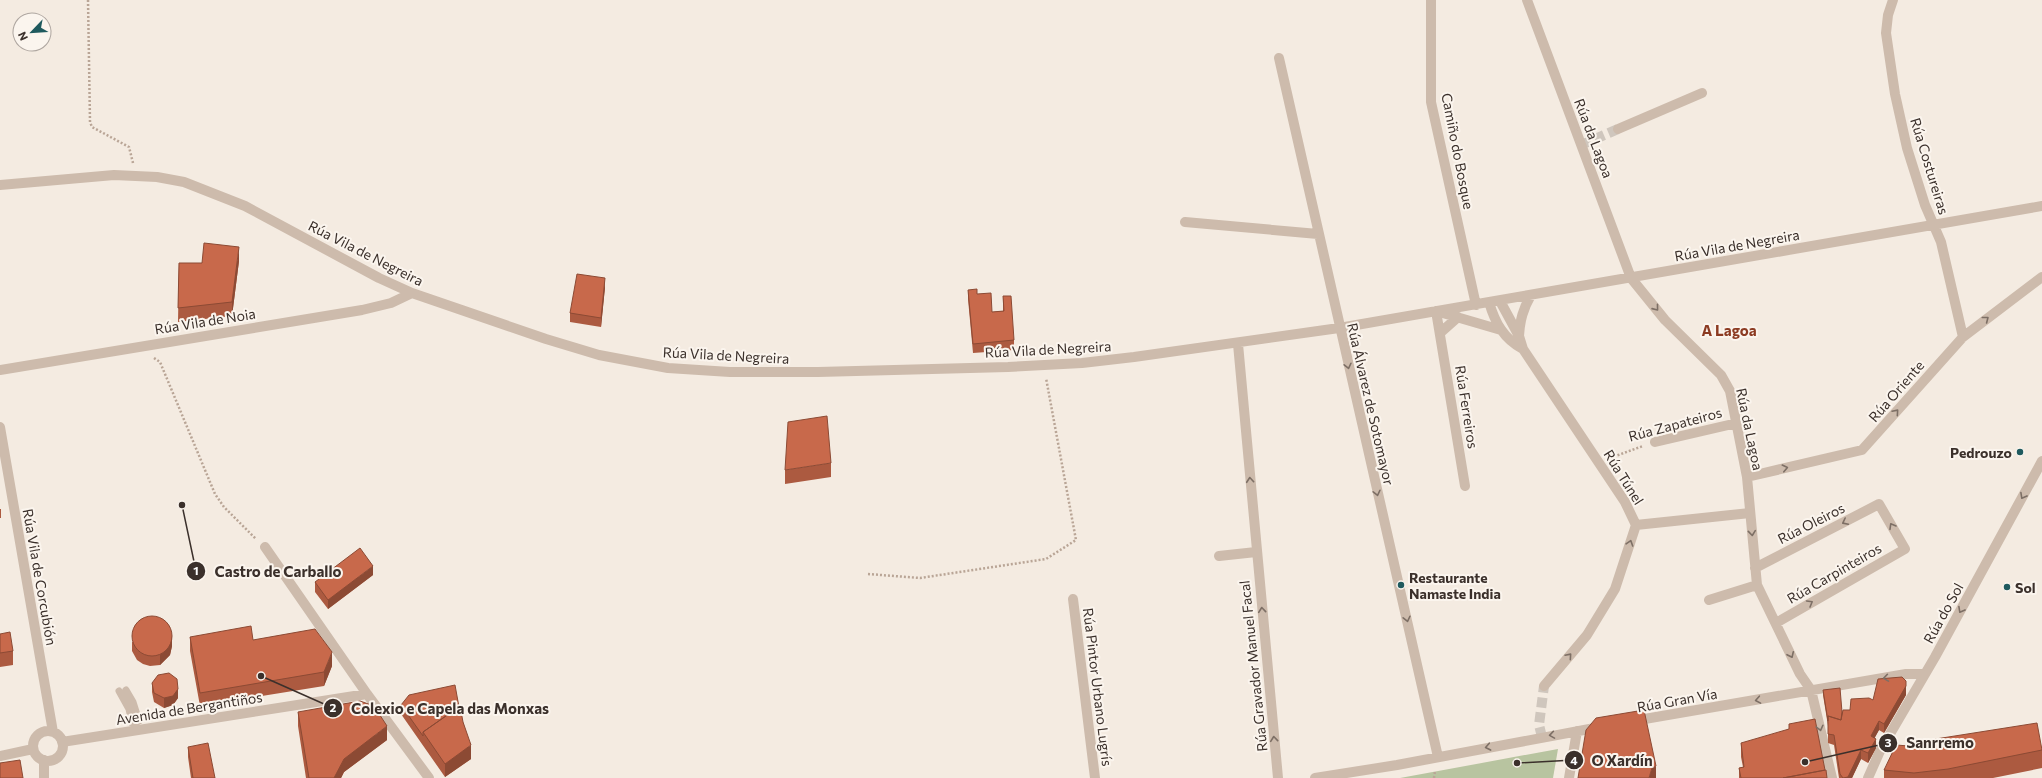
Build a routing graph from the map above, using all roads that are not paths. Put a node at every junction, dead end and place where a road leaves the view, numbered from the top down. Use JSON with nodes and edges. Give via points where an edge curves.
{"nodes":[{"id":1,"x":1430,"y":0,"type":"edge"},
{"id":2,"x":1527,"y":0,"type":"edge"},
{"id":3,"x":1893,"y":0,"type":"edge"},
{"id":4,"x":1278,"y":58,"type":"dead end"},
{"id":5,"x":1702,"y":93,"type":"dead end"},
{"id":6,"x":1618,"y":129,"type":"tunnel mouth"},
{"id":7,"x":0,"y":184,"type":"edge"},
{"id":8,"x":2042,"y":206,"type":"edge"},
{"id":9,"x":1185,"y":222,"type":"dead end"},
{"id":10,"x":1933,"y":224,"type":"junction"},
{"id":11,"x":1318,"y":234,"type":"junction"},
{"id":12,"x":2042,"y":277,"type":"edge"},
{"id":13,"x":1631,"y":278,"type":"junction"},
{"id":14,"x":412,"y":293,"type":"junction"},
{"id":15,"x":1531,"y":295,"type":"junction"},
{"id":16,"x":1500,"y":301,"type":"junction"},
{"id":17,"x":1489,"y":302,"type":"junction"},
{"id":18,"x":1476,"y":305,"type":"junction"},
{"id":19,"x":1436,"y":311,"type":"junction"},
{"id":20,"x":1458,"y":317,"type":"junction"},
{"id":21,"x":1340,"y":328,"type":"junction"},
{"id":22,"x":1501,"y":330,"type":"junction"},
{"id":23,"x":1440,"y":333,"type":"junction"},
{"id":24,"x":1519,"y":336,"type":"junction"},
{"id":25,"x":1963,"y":337,"type":"junction"},
{"id":26,"x":1238,"y":344,"type":"junction"},
{"id":27,"x":1523,"y":349,"type":"junction"},
{"id":28,"x":0,"y":370,"type":"edge"},
{"id":29,"x":1737,"y":423,"type":"junction"},
{"id":30,"x":0,"y":427,"type":"edge"},
{"id":31,"x":1655,"y":442,"type":"road end"},
{"id":32,"x":2042,"y":461,"type":"edge"},
{"id":33,"x":1747,"y":477,"type":"junction"},
{"id":34,"x":1465,"y":486,"type":"dead end"},
{"id":35,"x":1879,"y":504,"type":"joint"},
{"id":36,"x":1750,"y":513,"type":"junction"},
{"id":37,"x":1636,"y":525,"type":"junction"},
{"id":38,"x":265,"y":547,"type":"road end"},
{"id":39,"x":1256,"y":552,"type":"junction"},
{"id":40,"x":1219,"y":556,"type":"dead end"},
{"id":41,"x":1755,"y":568,"type":"junction"},
{"id":42,"x":1757,"y":585,"type":"junction"},
{"id":43,"x":1073,"y":599,"type":"dead end"},
{"id":44,"x":1709,"y":600,"type":"dead end"},
{"id":45,"x":1776,"y":623,"type":"junction"},
{"id":46,"x":1925,"y":674,"type":"junction"},
{"id":47,"x":1544,"y":686,"type":"tunnel mouth"},
{"id":48,"x":122,"y":690,"type":"dead end"},
{"id":49,"x":1811,"y":690,"type":"junction"},
{"id":50,"x":367,"y":694,"type":"junction"},
{"id":51,"x":1626,"y":723,"type":"edge"},
{"id":52,"x":1610,"y":725,"type":"edge"},
{"id":53,"x":136,"y":726,"type":"junction"},
{"id":54,"x":1577,"y":731,"type":"junction"},
{"id":55,"x":54,"y":732,"type":"junction"},
{"id":56,"x":62,"y":742,"type":"junction"},
{"id":57,"x":33,"y":749,"type":"junction"},
{"id":58,"x":0,"y":756,"type":"edge"},
{"id":59,"x":1438,"y":757,"type":"junction"},
{"id":60,"x":44,"y":760,"type":"junction"},
{"id":61,"x":44,"y":778,"type":"edge"},
{"id":62,"x":429,"y":778,"type":"edge"},
{"id":63,"x":1096,"y":778,"type":"edge"},
{"id":64,"x":1278,"y":778,"type":"edge"},
{"id":65,"x":1315,"y":778,"type":"edge"},
{"id":66,"x":1569,"y":778,"type":"edge"},
{"id":67,"x":1832,"y":778,"type":"edge"},
{"id":68,"x":1868,"y":778,"type":"edge"}],
"edges":[{"from":1,"to":18,"type":"street","name":"Camiño do Bosque","via":[[1431,102]]},
{"from":2,"to":13,"type":"street","name":"Rúa da Lagoa"},
{"from":3,"to":10,"type":"street","name":"Rúa Costureiras","via":[[1886,33],[1895,94],[1907,148],[1924,205]]},
{"from":4,"to":11,"type":"street","name":"Rúa Álvarez de Sotomayor"},
{"from":5,"to":6,"type":"street"},
{"from":7,"to":14,"type":"street","name":"Rúa Vila de Negreira","via":[[132,175],[184,182],[245,206]]},
{"from":8,"to":10,"type":"street","name":"Rúa Vila de Negreira"},
{"from":9,"to":11,"type":"street"},
{"from":10,"to":13,"type":"street","name":"Rúa Vila de Negreira"},
{"from":10,"to":25,"type":"street","name":"Rúa Costureiras","via":[[1941,242]]},
{"from":11,"to":21,"type":"street","name":"Rúa Álvarez de Sotomayor"},
{"from":25,"to":12,"type":"street","name":"Rúa Oriente","one_way":true},
{"from":13,"to":15,"type":"street","name":"Rúa Vila de Negreira"},
{"from":13,"to":29,"type":"street","name":"Rúa da Lagoa","one_way":true,"via":[[1665,320],[1722,375],[1730,392]]},
{"from":14,"to":26,"type":"street","name":"Rúa Vila de Negreira","via":[[579,349],[668,368],[730,372],[1043,365]]},
{"from":14,"to":28,"type":"street","name":"Rúa Vila de Noia","via":[[391,303],[362,310]]},
{"from":15,"to":16,"type":"street","name":"Rúa Vila de Negreira"},
{"from":15,"to":24,"type":"street","name":"Rúa Túnel","via":[[1524,306]]},
{"from":16,"to":17,"type":"street","name":"Rúa Vila de Negreira"},
{"from":16,"to":24,"type":"street","name":"Rúa Túnel"},
{"from":17,"to":18,"type":"street","name":"Rúa Vila de Negreira"},
{"from":17,"to":22,"type":"street","name":"Rúa Túnel"},
{"from":18,"to":19,"type":"street","name":"Rúa Vila de Negreira"},
{"from":19,"to":20,"type":"street","name":"Rúa Vila de Negreira"},
{"from":19,"to":21,"type":"street","name":"Rúa Vila de Negreira"},
{"from":19,"to":23,"type":"street","name":"Rúa Ferreiros"},
{"from":20,"to":22,"type":"street","name":"Rúa Vila de Negreira"},
{"from":20,"to":23,"type":"street"},
{"from":21,"to":26,"type":"street","name":"Rúa Vila de Negreira"},
{"from":21,"to":59,"type":"street","name":"Rúa Álvarez de Sotomayor","one_way":true},
{"from":22,"to":27,"type":"street","name":"Rúa Túnel"},
{"from":23,"to":34,"type":"street","name":"Rúa Ferreiros"},
{"from":24,"to":27,"type":"street","name":"Rúa Túnel"},
{"from":33,"to":25,"type":"street","name":"Rúa Oriente","one_way":true,"via":[[1862,450]]},
{"from":39,"to":26,"type":"street","name":"Rúa Gravador Manuel Facal","one_way":true},
{"from":27,"to":37,"type":"street","name":"Rúa Túnel","via":[[1625,502]]},
{"from":29,"to":31,"type":"street","name":"Rúa Zapateiros"},
{"from":29,"to":33,"type":"street","name":"Rúa da Lagoa"},
{"from":30,"to":55,"type":"street","name":"Rúa Vila de Corcubión"},
{"from":32,"to":46,"type":"street","name":"Rúa do Sol","one_way":true},
{"from":33,"to":36,"type":"street","name":"Rúa da Lagoa"},
{"from":35,"to":41,"type":"street","name":"Rúa Oleiros","one_way":true},
{"from":45,"to":35,"type":"street","name":"Rúa Carpinteiros","one_way":true,"via":[[1905,549]]},
{"from":36,"to":37,"type":"street"},
{"from":36,"to":41,"type":"street","name":"Rúa da Lagoa","one_way":true},
{"from":47,"to":37,"type":"street","name":"Rúa Túnel","one_way":true,"via":[[1588,635],[1615,589]]},
{"from":38,"to":50,"type":"street"},
{"from":39,"to":40,"type":"street"},
{"from":64,"to":39,"type":"street","name":"Rúa Gravador Manuel Facal","one_way":true},
{"from":41,"to":42,"type":"street","name":"Rúa da Lagoa"},
{"from":42,"to":44,"type":"street"},
{"from":42,"to":45,"type":"street","name":"Rúa da Lagoa"},
{"from":43,"to":63,"type":"street","name":"Rúa Pintor Urbano Lugrís"},
{"from":45,"to":49,"type":"street","name":"Rúa da Lagoa","one_way":true,"via":[[1800,674]]},
{"from":46,"to":49,"type":"street","name":"Rúa Gran Vía","one_way":true,"via":[[1906,674]]},
{"from":46,"to":68,"type":"street","name":"Rúa do Sol","via":[[1880,751]]},
{"from":48,"to":53,"type":"lane","via":[[133,702],[139,721]]},
{"from":49,"to":51,"type":"street","name":"Rúa Gran Vía","one_way":true},
{"from":49,"to":67,"type":"street","one_way":true},
{"from":50,"to":53,"type":"street","name":"Avenida de Bergantiños"},
{"from":50,"to":62,"type":"street"},
{"from":52,"to":54,"type":"street"},
{"from":53,"to":56,"type":"street","name":"Avenida de Bergantiños"},
{"from":54,"to":59,"type":"street","one_way":true},
{"from":54,"to":66,"type":"street"},
{"from":55,"to":56,"type":"street"},
{"from":55,"to":57,"type":"street","via":[[39,733],[33,742]]},
{"from":56,"to":60,"type":"street","via":[[62,751],[57,758]]},
{"from":57,"to":58,"type":"street"},
{"from":57,"to":60,"type":"street","via":[[36,755]]},
{"from":59,"to":65,"type":"street"},
{"from":60,"to":61,"type":"street"}]}
